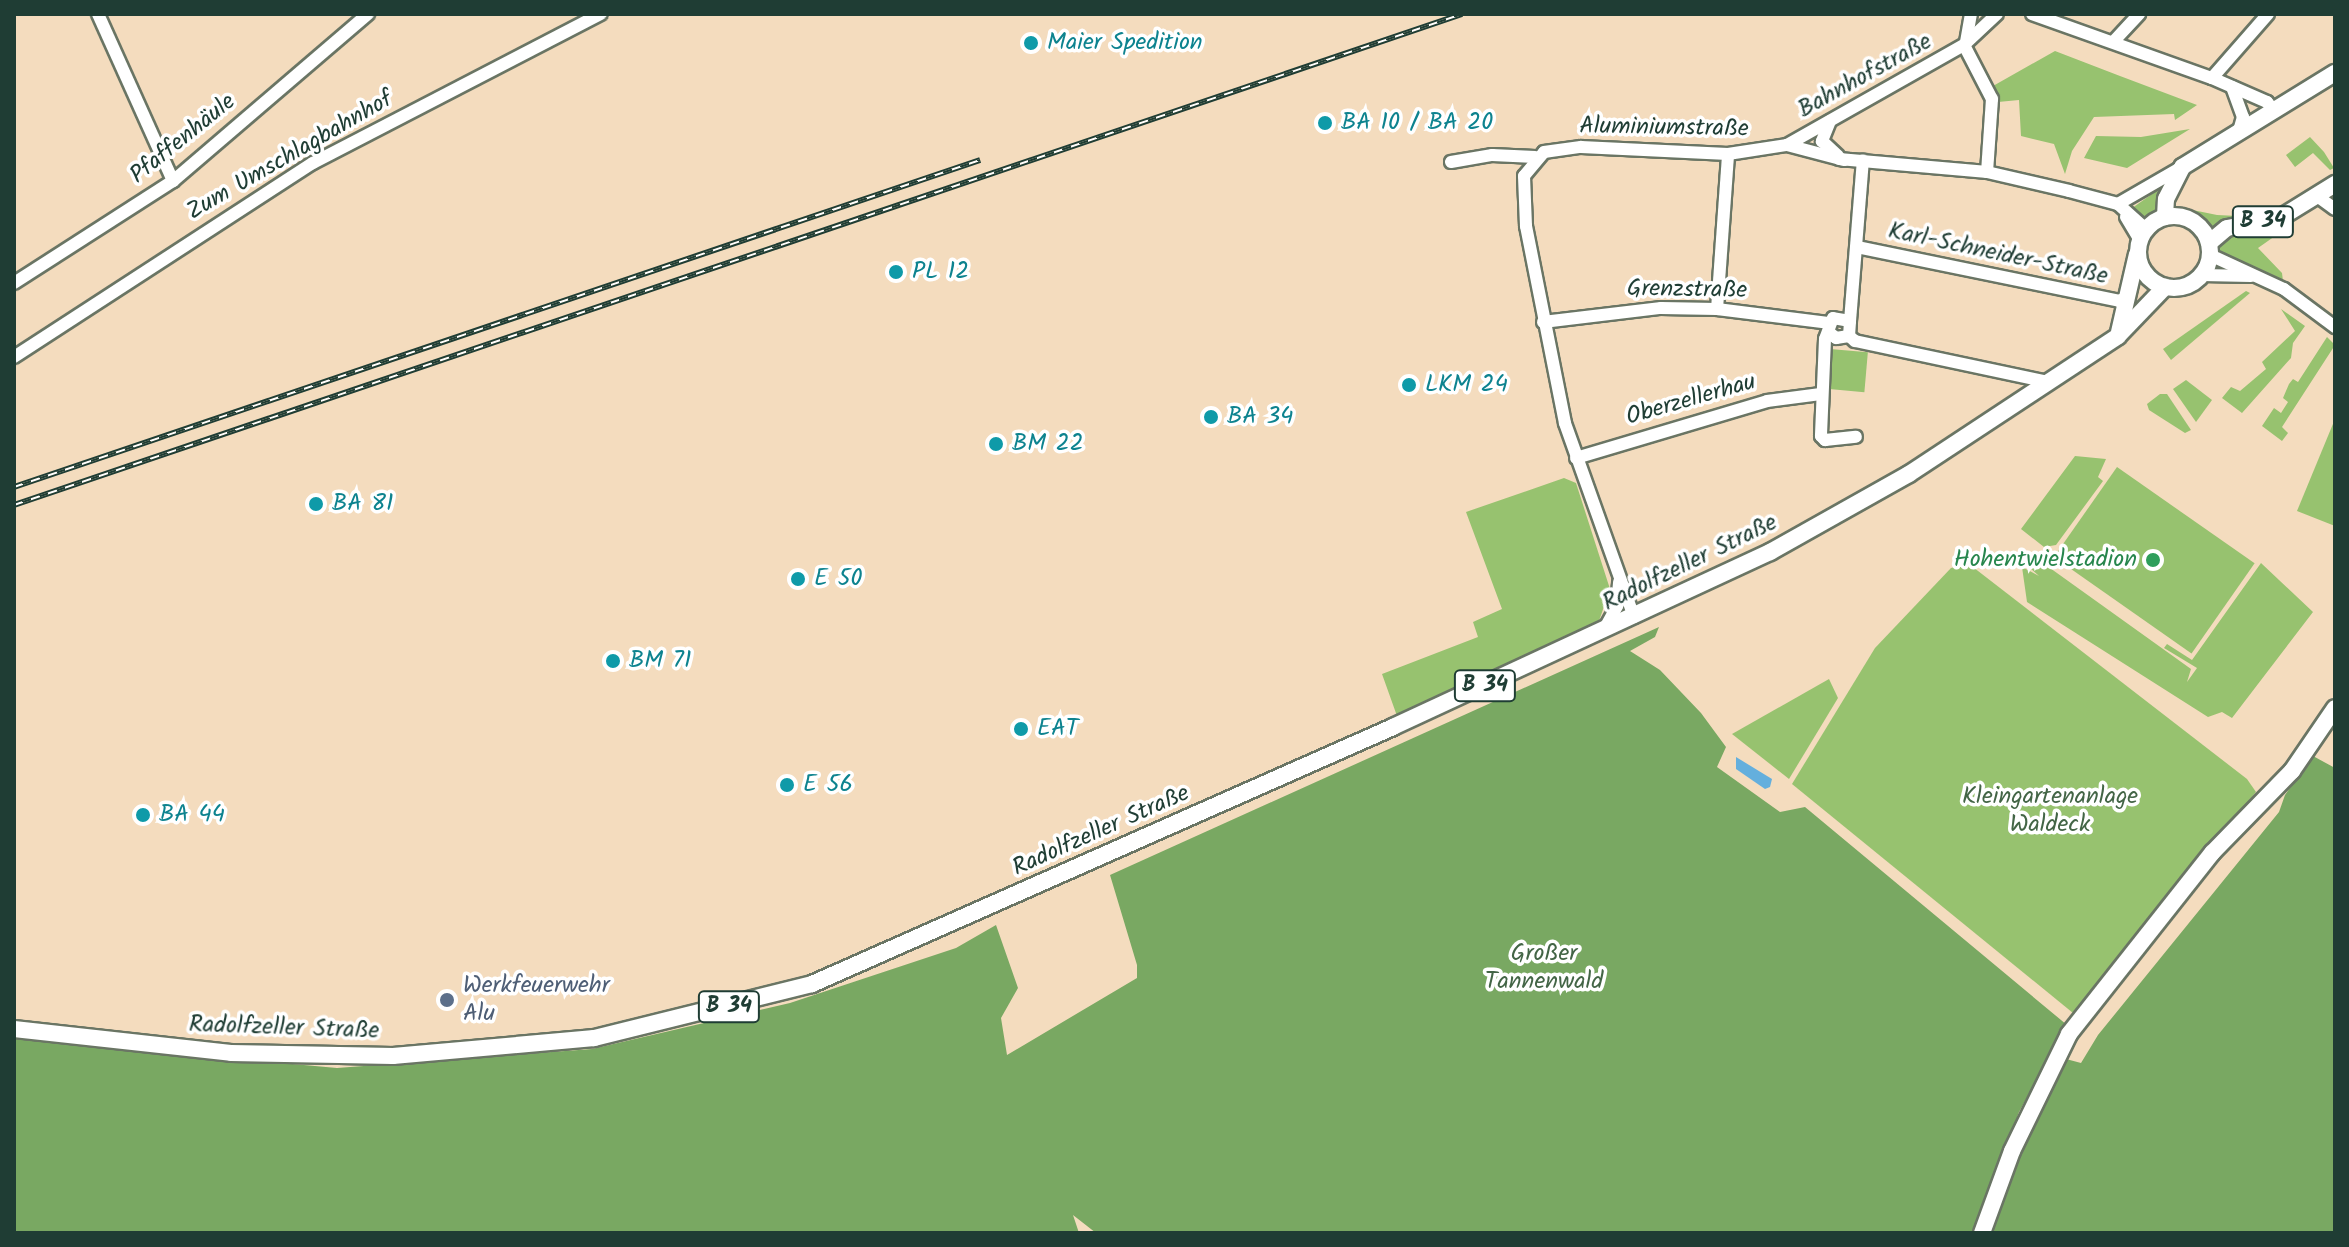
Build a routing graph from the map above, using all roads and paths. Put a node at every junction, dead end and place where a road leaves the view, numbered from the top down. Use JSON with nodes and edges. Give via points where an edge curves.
{"nodes":[{"id":1,"x":98,"y":14,"type":"edge"},
{"id":2,"x":368,"y":14,"type":"edge"},
{"id":3,"x":601,"y":14,"type":"edge"},
{"id":4,"x":1971,"y":14,"type":"edge"},
{"id":5,"x":1997,"y":14,"type":"edge"},
{"id":6,"x":2032,"y":14,"type":"edge"},
{"id":7,"x":2139,"y":14,"type":"edge"},
{"id":8,"x":2268,"y":14,"type":"edge"},
{"id":9,"x":2056,"y":19,"type":"edge"},
{"id":10,"x":2114,"y":41,"type":"junction"},
{"id":11,"x":1964,"y":45,"type":"junction"},
{"id":12,"x":2335,"y":73,"type":"edge"},
{"id":13,"x":2212,"y":78,"type":"junction"},
{"id":14,"x":2232,"y":87,"type":"junction"},
{"id":15,"x":2274,"y":111,"type":"junction"},
{"id":16,"x":1830,"y":121,"type":"junction"},
{"id":17,"x":2239,"y":131,"type":"junction"},
{"id":18,"x":1787,"y":145,"type":"junction"},
{"id":19,"x":1768,"y":151,"type":"junction"},
{"id":20,"x":1728,"y":154,"type":"junction"},
{"id":21,"x":1535,"y":157,"type":"junction"},
{"id":22,"x":1844,"y":160,"type":"junction"},
{"id":23,"x":1863,"y":161,"type":"junction"},
{"id":24,"x":1451,"y":162,"type":"dead end"},
{"id":25,"x":2182,"y":167,"type":"junction"},
{"id":26,"x":1987,"y":172,"type":"junction"},
{"id":27,"x":173,"y":181,"type":"junction"},
{"id":28,"x":2335,"y":184,"type":"edge"},
{"id":29,"x":2317,"y":196,"type":"junction"},
{"id":30,"x":2118,"y":204,"type":"junction"},
{"id":31,"x":2335,"y":209,"type":"edge"},
{"id":32,"x":2165,"y":217,"type":"junction"},
{"id":33,"x":2141,"y":240,"type":"junction"},
{"id":34,"x":1857,"y":247,"type":"junction"},
{"id":35,"x":2210,"y":249,"type":"junction"},
{"id":36,"x":2202,"y":275,"type":"junction"},
{"id":37,"x":2262,"y":278,"type":"junction"},
{"id":38,"x":14,"y":283,"type":"edge"},
{"id":39,"x":2165,"y":287,"type":"junction"},
{"id":40,"x":2129,"y":296,"type":"junction"},
{"id":41,"x":1717,"y":309,"type":"junction"},
{"id":42,"x":1850,"y":321,"type":"junction"},
{"id":43,"x":1543,"y":322,"type":"junction"},
{"id":44,"x":2335,"y":327,"type":"edge"},
{"id":45,"x":1830,"y":328,"type":"junction"},
{"id":46,"x":1849,"y":336,"type":"junction"},
{"id":47,"x":2118,"y":336,"type":"junction"},
{"id":48,"x":14,"y":357,"type":"edge"},
{"id":49,"x":2013,"y":372,"type":"junction"},
{"id":50,"x":2048,"y":382,"type":"junction"},
{"id":51,"x":1821,"y":394,"type":"junction"},
{"id":52,"x":2026,"y":396,"type":"junction"},
{"id":53,"x":1856,"y":437,"type":"dead end"},
{"id":54,"x":1576,"y":458,"type":"junction"},
{"id":55,"x":1619,"y":579,"type":"junction"},
{"id":56,"x":1634,"y":617,"type":"junction"},
{"id":57,"x":1601,"y":633,"type":"junction"},
{"id":58,"x":2335,"y":708,"type":"edge"},
{"id":59,"x":14,"y":1029,"type":"edge"},
{"id":60,"x":1982,"y":1233,"type":"edge"}],
"edges":[{"from":1,"to":27,"type":"street"},
{"from":2,"to":27,"type":"street","name":"Pfaffenhäule"},
{"from":3,"to":48,"type":"street","name":"Zum Umschlagbahnhof","via":[[313,163]]},
{"from":4,"to":11,"type":"street"},
{"from":5,"to":11,"type":"street","name":"Bahnhofstraße"},
{"from":6,"to":9,"type":"street"},
{"from":7,"to":10,"type":"street"},
{"from":8,"to":13,"type":"street"},
{"from":9,"to":10,"type":"street"},
{"from":10,"to":13,"type":"street"},
{"from":11,"to":16,"type":"street","name":"Bahnhofstraße"},
{"from":11,"to":26,"type":"street","via":[[1992,99]]},
{"from":12,"to":15,"type":"main road"},
{"from":13,"to":14,"type":"street"},
{"from":14,"to":15,"type":"street","via":[[2267,102]]},
{"from":14,"to":17,"type":"street","via":[[2243,117]]},
{"from":15,"to":17,"type":"main road"},
{"from":16,"to":18,"type":"street","name":"Bahnhofstraße"},
{"from":16,"to":22,"type":"street","via":[[1825,147]]},
{"from":17,"to":25,"type":"main road"},
{"from":18,"to":19,"type":"street","name":"Aluminiumstraße"},
{"from":18,"to":22,"type":"street","name":"Aluminiumstraße"},
{"from":19,"to":20,"type":"street","name":"Aluminiumstraße"},
{"from":19,"to":22,"type":"street","name":"Aluminiumstraße"},
{"from":20,"to":21,"type":"street","name":"Aluminiumstraße","via":[[1581,147]]},
{"from":20,"to":41,"type":"street"},
{"from":21,"to":24,"type":"street","name":"Aluminiumstraße","via":[[1492,155]]},
{"from":21,"to":43,"type":"street","via":[[1521,196]]},
{"from":22,"to":23,"type":"street","name":"Aluminiumstraße"},
{"from":23,"to":26,"type":"street","name":"Aluminiumstraße"},
{"from":23,"to":34,"type":"street"},
{"from":25,"to":30,"type":"street"},
{"from":25,"to":32,"type":"main road","via":[[2166,199]]},
{"from":26,"to":30,"type":"street","name":"Aluminiumstraße"},
{"from":27,"to":38,"type":"street","name":"Pfaffenhäule"},
{"from":28,"to":29,"type":"main road","number":"B 34"},
{"from":29,"to":31,"type":"street"},
{"from":29,"to":35,"type":"main road","number":"B 34","via":[[2280,218],[2220,230]]},
{"from":30,"to":33,"type":"street","name":"Aluminiumstraße"},
{"from":32,"to":33,"type":"main road"},
{"from":32,"to":35,"type":"main road","number":"B 34","via":[[2196,224]]},
{"from":33,"to":39,"type":"main road","via":[[2144,272]]},
{"from":33,"to":40,"type":"main road"},
{"from":34,"to":40,"type":"street","name":"Karl-Schneider-Straße","via":[[2119,301]]},
{"from":34,"to":42,"type":"street"},
{"from":35,"to":36,"type":"main road","number":"B 34"},
{"from":35,"to":37,"type":"street"},
{"from":36,"to":37,"type":"street"},
{"from":36,"to":39,"type":"main road","number":"B 34","via":[[2185,287]]},
{"from":37,"to":44,"type":"street"},
{"from":39,"to":47,"type":"main road","name":"Radolfzeller Straße","number":"B 34"},
{"from":40,"to":47,"type":"main road"},
{"from":41,"to":43,"type":"street","name":"Grenzstraße","via":[[1625,309]]},
{"from":41,"to":45,"type":"street","name":"Grenzstraße"},
{"from":42,"to":45,"type":"street","via":[[1839,316]]},
{"from":42,"to":46,"type":"street"},
{"from":43,"to":54,"type":"street"},
{"from":45,"to":46,"type":"street","via":[[1836,338]]},
{"from":45,"to":51,"type":"street"},
{"from":46,"to":49,"type":"street"},
{"from":47,"to":50,"type":"main road","name":"Radolfzeller Straße","number":"B 34"},
{"from":49,"to":50,"type":"street"},
{"from":49,"to":52,"type":"street"},
{"from":50,"to":52,"type":"main road","name":"Radolfzeller Straße","number":"B 34"},
{"from":51,"to":53,"type":"street","via":[[1821,436]]},
{"from":51,"to":54,"type":"street","name":"Oberzellerhau","via":[[1707,416]]},
{"from":52,"to":56,"type":"main road","name":"Radolfzeller Straße","number":"B 34","via":[[1823,523]]},
{"from":54,"to":55,"type":"street"},
{"from":55,"to":56,"type":"street"},
{"from":55,"to":57,"type":"street","via":[[1617,606]]},
{"from":56,"to":57,"type":"main road","name":"Radolfzeller Straße","number":"B 34"},
{"from":57,"to":59,"type":"main road","name":"Radolfzeller Straße","number":"B 34","via":[[849,971],[677,1021],[550,1043],[340,1059],[231,1053]]},
{"from":58,"to":60,"type":"main road","via":[[2292,771],[2212,853],[2069,1034],[2012,1151]]}]}
